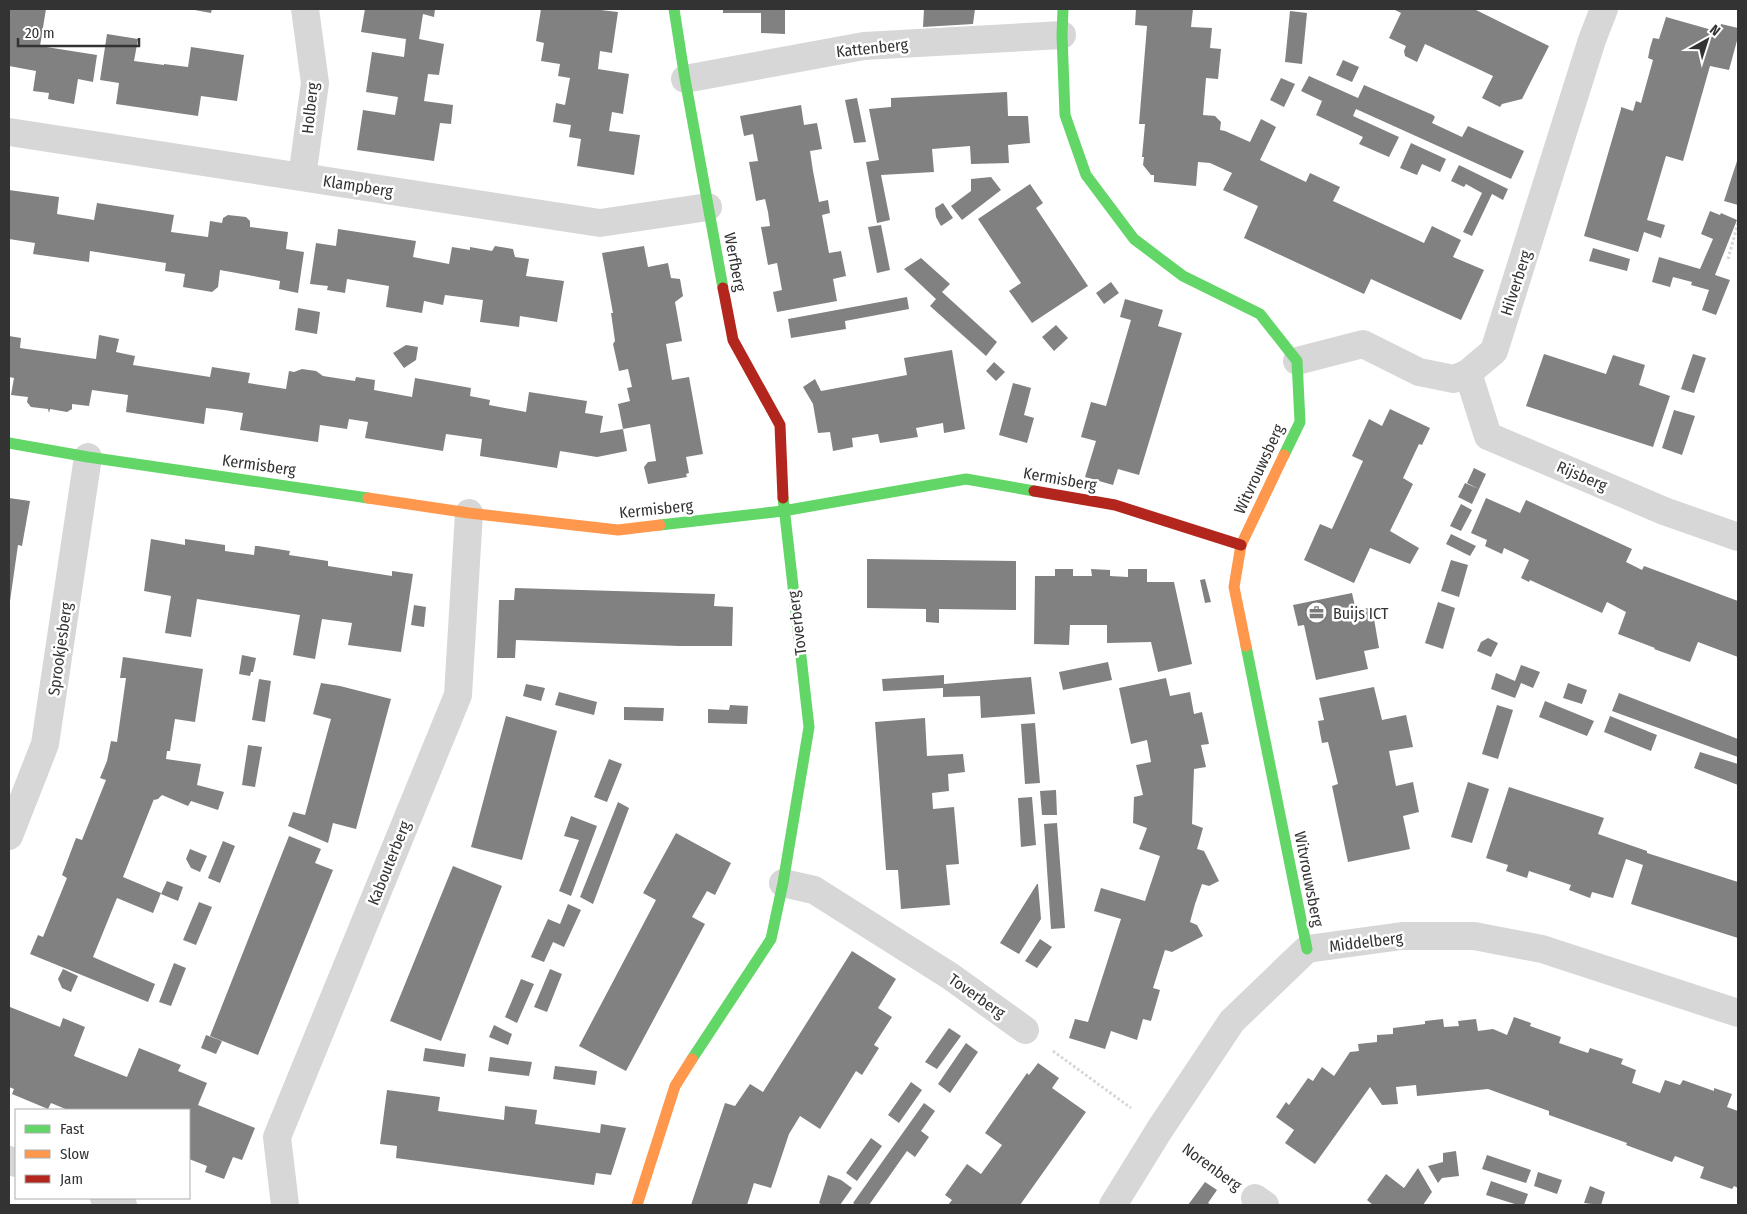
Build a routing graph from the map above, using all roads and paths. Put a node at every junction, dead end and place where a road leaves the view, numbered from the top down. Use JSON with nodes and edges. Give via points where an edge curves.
{"nodes":[{"id":1,"x":305,"y":9,"type":"edge"},
{"id":2,"x":674,"y":9,"type":"edge"},
{"id":3,"x":1604,"y":9,"type":"edge"},
{"id":4,"x":1063,"y":22,"type":"edge"},
{"id":5,"x":684,"y":80,"type":"junction"},
{"id":6,"x":9,"y":132,"type":"edge"},
{"id":7,"x":302,"y":177,"type":"junction"},
{"id":8,"x":708,"y":207,"type":"junction"},
{"id":9,"x":1738,"y":223,"type":"edge"},
{"id":10,"x":1728,"y":259,"type":"dead end"},
{"id":11,"x":1297,"y":361,"type":"junction"},
{"id":12,"x":1468,"y":373,"type":"junction"},
{"id":13,"x":9,"y":444,"type":"edge"},
{"id":14,"x":88,"y":457,"type":"junction"},
{"id":15,"x":783,"y":511,"type":"junction"},
{"id":16,"x":469,"y":513,"type":"junction"},
{"id":17,"x":1738,"y":537,"type":"edge"},
{"id":18,"x":1241,"y":546,"type":"junction"},
{"id":19,"x":9,"y":836,"type":"edge"},
{"id":20,"x":783,"y":883,"type":"junction"},
{"id":21,"x":1307,"y":949,"type":"junction"},
{"id":22,"x":1738,"y":1013,"type":"edge"},
{"id":23,"x":1026,"y":1030,"type":"joint"},
{"id":24,"x":1160,"y":1129,"type":"junction"},
{"id":25,"x":107,"y":1199,"type":"edge"},
{"id":26,"x":1260,"y":1202,"type":"edge"},
{"id":27,"x":123,"y":1205,"type":"edge"},
{"id":28,"x":285,"y":1205,"type":"edge"},
{"id":29,"x":637,"y":1205,"type":"edge"},
{"id":30,"x":1113,"y":1205,"type":"edge"}],
"edges":[{"from":1,"to":7,"type":"street","name":"Holberg","via":[[315,83]]},
{"from":2,"to":5,"type":"street","name":"Werfberg"},
{"from":3,"to":12,"type":"street","name":"Hilverberg","via":[[1494,351]]},
{"from":4,"to":5,"type":"street","name":"Kattenberg","via":[[864,46]]},
{"from":4,"to":11,"type":"street","via":[[1066,114],[1086,175],[1134,239],[1183,276],[1260,314]]},
{"from":5,"to":8,"type":"street","name":"Werfberg"},
{"from":6,"to":7,"type":"street","name":"Klampberg"},
{"from":7,"to":8,"type":"street","name":"Klampberg","via":[[600,224]]},
{"from":8,"to":15,"type":"street","name":"Werfberg","via":[[734,340],[780,425]]},
{"from":9,"to":10,"type":"path"},
{"from":11,"to":12,"type":"street","via":[[1363,344],[1419,372],[1454,379]]},
{"from":11,"to":18,"type":"street","name":"Witvrouwsberg","via":[[1300,422]]},
{"from":12,"to":17,"type":"street","name":"Rijsberg","via":[[1488,436],[1664,510]]},
{"from":13,"to":14,"type":"street","name":"Kermisberg"},
{"from":14,"to":16,"type":"street","name":"Kermisberg"},
{"from":14,"to":19,"type":"street","name":"Sprookjesberg","via":[[46,744]]},
{"from":15,"to":16,"type":"street","name":"Kermisberg","via":[[618,530]]},
{"from":15,"to":18,"type":"street","name":"Kermisberg","via":[[966,479],[1115,505]]},
{"from":15,"to":20,"type":"street","name":"Toverberg","via":[[809,727]]},
{"from":16,"to":28,"type":"street","name":"Kabouterberg","via":[[458,694],[277,1137]]},
{"from":18,"to":21,"type":"street","name":"Witvrouwsberg","via":[[1234,587]]},
{"from":20,"to":23,"type":"street","name":"Toverberg","via":[[814,890],[950,976]]},
{"from":20,"to":29,"type":"street","name":"Toverberg","via":[[771,939],[675,1086]]},
{"from":21,"to":22,"type":"street","name":"Middelberg","via":[[1402,936],[1474,936],[1542,949]]},
{"from":21,"to":24,"type":"street","name":"Middelberg","via":[[1232,1021]]},
{"from":23,"to":24,"type":"path"},
{"from":24,"to":26,"type":"path","name":"Norenberg"},
{"from":24,"to":30,"type":"street","name":"Middelberg"},
{"from":25,"to":27,"type":"street"}]}
